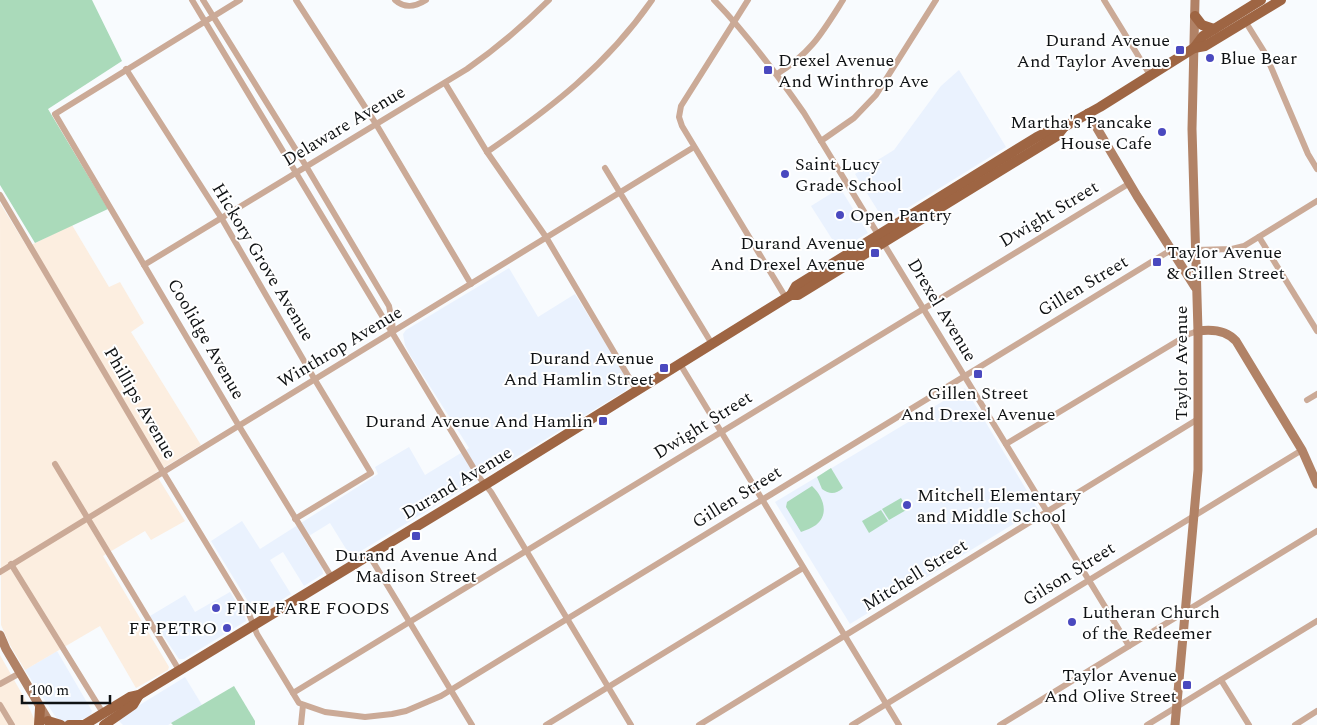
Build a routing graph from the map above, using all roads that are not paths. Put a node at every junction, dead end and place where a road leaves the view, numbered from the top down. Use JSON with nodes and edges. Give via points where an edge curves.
{"nodes":[{"id":1,"x":192,"y":0,"type":"edge"},
{"id":2,"x":203,"y":0,"type":"edge"},
{"id":3,"x":240,"y":0,"type":"edge"},
{"id":4,"x":296,"y":0,"type":"edge"},
{"id":5,"x":395,"y":0,"type":"edge"},
{"id":6,"x":426,"y":0,"type":"edge"},
{"id":7,"x":549,"y":0,"type":"edge"},
{"id":8,"x":652,"y":0,"type":"edge"},
{"id":9,"x":714,"y":0,"type":"edge"},
{"id":10,"x":748,"y":0,"type":"edge"},
{"id":11,"x":843,"y":0,"type":"edge"},
{"id":12,"x":936,"y":0,"type":"edge"},
{"id":13,"x":1104,"y":0,"type":"edge"},
{"id":14,"x":1195,"y":0,"type":"edge"},
{"id":15,"x":1261,"y":0,"type":"edge"},
{"id":16,"x":1281,"y":0,"type":"edge"},
{"id":17,"x":1195,"y":16,"type":"junction"},
{"id":18,"x":213,"y":17,"type":"junction"},
{"id":19,"x":734,"y":21,"type":"junction"},
{"id":20,"x":205,"y":22,"type":"junction"},
{"id":21,"x":1246,"y":22,"type":"junction"},
{"id":22,"x":1214,"y":29,"type":"junction"},
{"id":23,"x":1194,"y":48,"type":"junction"},
{"id":24,"x":126,"y":69,"type":"junction"},
{"id":25,"x":777,"y":74,"type":"junction"},
{"id":26,"x":1150,"y":75,"type":"junction"},
{"id":27,"x":445,"y":83,"type":"junction"},
{"id":28,"x":1088,"y":113,"type":"junction"},
{"id":29,"x":376,"y":124,"type":"junction"},
{"id":30,"x":821,"y":141,"type":"junction"},
{"id":31,"x":694,"y":147,"type":"junction"},
{"id":32,"x":487,"y":152,"type":"junction"},
{"id":33,"x":306,"y":166,"type":"junction"},
{"id":34,"x":605,"y":168,"type":"dead end"},
{"id":35,"x":1317,"y":169,"type":"edge"},
{"id":36,"x":296,"y":172,"type":"junction"},
{"id":37,"x":1130,"y":183,"type":"junction"},
{"id":38,"x":620,"y":193,"type":"junction"},
{"id":39,"x":0,"y":195,"type":"edge"},
{"id":40,"x":1317,"y":201,"type":"edge"},
{"id":41,"x":222,"y":219,"type":"junction"},
{"id":42,"x":1259,"y":237,"type":"junction"},
{"id":43,"x":546,"y":238,"type":"junction"},
{"id":44,"x":881,"y":239,"type":"junction"},
{"id":45,"x":1172,"y":250,"type":"junction"},
{"id":46,"x":1194,"y":250,"type":"junction"},
{"id":47,"x":144,"y":264,"type":"junction"},
{"id":48,"x":471,"y":284,"type":"junction"},
{"id":49,"x":1197,"y":289,"type":"junction"},
{"id":50,"x":788,"y":296,"type":"junction"},
{"id":51,"x":923,"y":308,"type":"junction"},
{"id":52,"x":1198,"y":331,"type":"junction"},
{"id":53,"x":1317,"y":331,"type":"edge"},
{"id":54,"x":393,"y":332,"type":"junction"},
{"id":55,"x":712,"y":344,"type":"junction"},
{"id":56,"x":680,"y":364,"type":"junction"},
{"id":57,"x":964,"y":376,"type":"junction"},
{"id":58,"x":315,"y":380,"type":"junction"},
{"id":59,"x":637,"y":391,"type":"junction"},
{"id":60,"x":1317,"y":394,"type":"edge"},
{"id":61,"x":1307,"y":400,"type":"dead end"},
{"id":62,"x":1198,"y":420,"type":"junction"},
{"id":63,"x":239,"y":426,"type":"junction"},
{"id":64,"x":722,"y":432,"type":"junction"},
{"id":65,"x":1006,"y":444,"type":"junction"},
{"id":66,"x":1302,"y":450,"type":"junction"},
{"id":67,"x":55,"y":464,"type":"dead end"},
{"id":68,"x":163,"y":472,"type":"junction"},
{"id":69,"x":1317,"y":484,"type":"edge"},
{"id":70,"x":485,"y":485,"type":"junction"},
{"id":71,"x":762,"y":500,"type":"junction"},
{"id":72,"x":1047,"y":512,"type":"junction"},
{"id":73,"x":1194,"y":515,"type":"junction"},
{"id":74,"x":87,"y":518,"type":"junction"},
{"id":75,"x":295,"y":519,"type":"junction"},
{"id":76,"x":1317,"y":531,"type":"edge"},
{"id":77,"x":526,"y":552,"type":"junction"},
{"id":78,"x":369,"y":555,"type":"junction"},
{"id":79,"x":12,"y":564,"type":"junction"},
{"id":80,"x":803,"y":568,"type":"junction"},
{"id":81,"x":0,"y":572,"type":"edge"},
{"id":82,"x":332,"y":578,"type":"junction"},
{"id":83,"x":1089,"y":580,"type":"junction"},
{"id":84,"x":1186,"y":611,"type":"junction"},
{"id":85,"x":567,"y":619,"type":"junction"},
{"id":86,"x":1317,"y":621,"type":"edge"},
{"id":87,"x":409,"y":622,"type":"junction"},
{"id":88,"x":254,"y":626,"type":"junction"},
{"id":89,"x":0,"y":635,"type":"edge"},
{"id":90,"x":845,"y":636,"type":"junction"},
{"id":91,"x":1129,"y":646,"type":"junction"},
{"id":92,"x":180,"y":670,"type":"junction"},
{"id":93,"x":20,"y":673,"type":"junction"},
{"id":94,"x":1221,"y":680,"type":"junction"},
{"id":95,"x":0,"y":684,"type":"edge"},
{"id":96,"x":608,"y":687,"type":"junction"},
{"id":97,"x":450,"y":690,"type":"junction"},
{"id":98,"x":293,"y":693,"type":"junction"},
{"id":99,"x":886,"y":704,"type":"junction"},
{"id":100,"x":0,"y":705,"type":"edge"},
{"id":101,"x":303,"y":705,"type":"junction"},
{"id":102,"x":1177,"y":707,"type":"junction"},
{"id":103,"x":40,"y":708,"type":"joint"},
{"id":104,"x":1317,"y":711,"type":"edge"},
{"id":105,"x":106,"y":722,"type":"edge"},
{"id":106,"x":46,"y":724,"type":"edge"},
{"id":107,"x":12,"y":725,"type":"edge"},
{"id":108,"x":61,"y":725,"type":"edge"},
{"id":109,"x":69,"y":725,"type":"edge"},
{"id":110,"x":84,"y":725,"type":"edge"},
{"id":111,"x":301,"y":725,"type":"edge"},
{"id":112,"x":472,"y":725,"type":"edge"},
{"id":113,"x":546,"y":725,"type":"edge"},
{"id":114,"x":631,"y":725,"type":"edge"},
{"id":115,"x":699,"y":725,"type":"edge"},
{"id":116,"x":852,"y":725,"type":"edge"},
{"id":117,"x":899,"y":725,"type":"edge"},
{"id":118,"x":1000,"y":725,"type":"edge"},
{"id":119,"x":1147,"y":725,"type":"edge"},
{"id":120,"x":1175,"y":725,"type":"edge"},
{"id":121,"x":1249,"y":725,"type":"edge"},
{"id":122,"x":1295,"y":725,"type":"edge"}],
"edges":[{"from":1,"to":20,"type":"street"},
{"from":2,"to":18,"type":"street"},
{"from":3,"to":18,"type":"street"},
{"from":4,"to":29,"type":"street"},
{"from":5,"to":6,"type":"street","via":[[407,6],[417,6]]},
{"from":7,"to":27,"type":"street","name":"Delaware Avenue","via":[[496,48]]},
{"from":8,"to":32,"type":"street","via":[[613,49],[581,82]]},
{"from":9,"to":19,"type":"street","name":"Drexel Avenue"},
{"from":10,"to":19,"type":"street"},
{"from":11,"to":25,"type":"street","via":[[809,50]]},
{"from":12,"to":30,"type":"street","via":[[876,95],[854,118]]},
{"from":13,"to":26,"type":"street"},
{"from":14,"to":17,"type":"street","name":"Taylor Avenue"},
{"from":15,"to":22,"type":"main road","name":"Durand Avenue"},
{"from":16,"to":21,"type":"main road","name":"Durand Avenue"},
{"from":17,"to":22,"type":"main road","via":[[1202,25]]},
{"from":17,"to":23,"type":"street","name":"Taylor Avenue"},
{"from":18,"to":20,"type":"street"},
{"from":18,"to":33,"type":"street"},
{"from":19,"to":25,"type":"street","name":"Drexel Avenue"},
{"from":19,"to":31,"type":"street","via":[[680,111],[680,122]]},
{"from":20,"to":24,"type":"street"},
{"from":20,"to":36,"type":"street"},
{"from":21,"to":23,"type":"main road","name":"Durand Avenue","via":[[1205,46]]},
{"from":21,"to":35,"type":"street","via":[[1265,53]]},
{"from":22,"to":23,"type":"main road","name":"Durand Avenue","via":[[1203,36]]},
{"from":23,"to":26,"type":"main road","name":"Durand Avenue"},
{"from":23,"to":46,"type":"street","name":"Taylor Avenue"},
{"from":24,"to":41,"type":"street","name":"Hickory Grove Avenue"},
{"from":24,"to":47,"type":"street","name":"Coolidge Avenue","via":[[55,114]]},
{"from":25,"to":30,"type":"street","name":"Drexel Avenue"},
{"from":26,"to":28,"type":"main road","name":"Durand Avenue"},
{"from":27,"to":29,"type":"street","name":"Delaware Avenue"},
{"from":27,"to":32,"type":"street"},
{"from":28,"to":37,"type":"street"},
{"from":28,"to":44,"type":"main road","name":"Durand Avenue","via":[[1037,138]]},
{"from":29,"to":33,"type":"street","name":"Delaware Avenue"},
{"from":29,"to":48,"type":"street"},
{"from":30,"to":44,"type":"street","name":"Drexel Avenue"},
{"from":31,"to":38,"type":"street","name":"Winthrop Avenue"},
{"from":31,"to":50,"type":"street"},
{"from":32,"to":43,"type":"street"},
{"from":33,"to":36,"type":"street","name":"Delaware Avenue"},
{"from":33,"to":54,"type":"street","via":[[389,306]]},
{"from":34,"to":38,"type":"street"},
{"from":36,"to":41,"type":"street","name":"Delaware Avenue"},
{"from":36,"to":54,"type":"street"},
{"from":37,"to":45,"type":"street"},
{"from":37,"to":51,"type":"street","name":"Dwight Street"},
{"from":38,"to":43,"type":"street","name":"Winthrop Avenue"},
{"from":38,"to":55,"type":"street"},
{"from":39,"to":68,"type":"street","name":"Phillips Avenue"},
{"from":40,"to":42,"type":"street"},
{"from":41,"to":47,"type":"street","name":"Delaware Avenue"},
{"from":41,"to":58,"type":"street","name":"Hickory Grove Avenue"},
{"from":42,"to":46,"type":"street","via":[[1238,248]]},
{"from":42,"to":53,"type":"street"},
{"from":43,"to":48,"type":"street","name":"Winthrop Avenue"},
{"from":43,"to":59,"type":"street"},
{"from":44,"to":50,"type":"main road","name":"Durand Avenue","via":[[794,287]]},
{"from":44,"to":51,"type":"street","name":"Drexel Avenue"},
{"from":45,"to":49,"type":"street"},
{"from":45,"to":57,"type":"street","name":"Gillen Street"},
{"from":46,"to":49,"type":"street","name":"Taylor Avenue"},
{"from":47,"to":63,"type":"street","name":"Coolidge Avenue"},
{"from":48,"to":54,"type":"street","name":"Winthrop Avenue"},
{"from":49,"to":52,"type":"street","name":"Taylor Avenue"},
{"from":50,"to":55,"type":"main road","name":"Durand Avenue"},
{"from":51,"to":57,"type":"street","name":"Drexel Avenue"},
{"from":51,"to":64,"type":"street","name":"Dwight Street"},
{"from":52,"to":62,"type":"street","name":"Taylor Avenue"},
{"from":52,"to":65,"type":"street"},
{"from":52,"to":66,"type":"street","via":[[1221,332],[1236,341]]},
{"from":54,"to":58,"type":"street","name":"Winthrop Avenue"},
{"from":54,"to":70,"type":"street"},
{"from":55,"to":56,"type":"main road","name":"Durand Avenue"},
{"from":56,"to":59,"type":"main road","name":"Durand Avenue"},
{"from":56,"to":64,"type":"street"},
{"from":57,"to":65,"type":"street","name":"Drexel Avenue"},
{"from":57,"to":71,"type":"street","name":"Gillen Street"},
{"from":58,"to":63,"type":"street","name":"Winthrop Avenue"},
{"from":58,"to":75,"type":"street","name":"Hickory Grove Avenue","via":[[371,473]]},
{"from":59,"to":70,"type":"main road","name":"Durand Avenue"},
{"from":60,"to":61,"type":"street"},
{"from":62,"to":72,"type":"street","name":"Mitchell Street"},
{"from":62,"to":73,"type":"street","name":"Taylor Avenue"},
{"from":63,"to":68,"type":"street","name":"Winthrop Avenue"},
{"from":63,"to":75,"type":"street","name":"Coolidge Avenue"},
{"from":64,"to":71,"type":"street"},
{"from":64,"to":77,"type":"street","name":"Dwight Street"},
{"from":65,"to":72,"type":"street","name":"Drexel Avenue"},
{"from":66,"to":69,"type":"street"},
{"from":66,"to":73,"type":"street","name":"Gilson Street"},
{"from":67,"to":74,"type":"street"},
{"from":68,"to":74,"type":"street","name":"Winthrop Avenue"},
{"from":68,"to":88,"type":"street","name":"Phillips Avenue"},
{"from":70,"to":77,"type":"street"},
{"from":70,"to":78,"type":"main road","name":"Durand Avenue"},
{"from":71,"to":80,"type":"street"},
{"from":71,"to":85,"type":"street","name":"Gillen Street"},
{"from":72,"to":83,"type":"street","name":"Drexel Avenue"},
{"from":72,"to":90,"type":"street","name":"Mitchell Street"},
{"from":73,"to":83,"type":"street","name":"Gilson Street"},
{"from":73,"to":84,"type":"street","name":"Taylor Avenue"},
{"from":74,"to":79,"type":"street","name":"Winthrop Avenue"},
{"from":74,"to":92,"type":"street"},
{"from":75,"to":82,"type":"street","name":"Coolidge Avenue"},
{"from":76,"to":84,"type":"street"},
{"from":77,"to":85,"type":"street"},
{"from":77,"to":87,"type":"street","name":"Dwight Street"},
{"from":78,"to":82,"type":"main road","name":"Durand Avenue"},
{"from":78,"to":87,"type":"street"},
{"from":79,"to":81,"type":"street","name":"Winthrop Avenue"},
{"from":79,"to":105,"type":"street"},
{"from":80,"to":90,"type":"street"},
{"from":80,"to":96,"type":"street"},
{"from":82,"to":88,"type":"main road","name":"Durand Avenue"},
{"from":83,"to":91,"type":"street","name":"Drexel Avenue"},
{"from":83,"to":99,"type":"street","name":"Gilson Street"},
{"from":84,"to":91,"type":"street"},
{"from":84,"to":102,"type":"street","name":"Taylor Avenue"},
{"from":85,"to":96,"type":"street"},
{"from":85,"to":97,"type":"street","name":"Gillen Street"},
{"from":86,"to":94,"type":"street"},
{"from":87,"to":97,"type":"street"},
{"from":87,"to":98,"type":"street","name":"Dwight Street"},
{"from":88,"to":92,"type":"main road","name":"Durand Avenue"},
{"from":88,"to":98,"type":"street","name":"Phillips Avenue"},
{"from":89,"to":93,"type":"street"},
{"from":90,"to":99,"type":"street"},
{"from":90,"to":115,"type":"street","name":"Mitchell Street"},
{"from":91,"to":118,"type":"street"},
{"from":92,"to":105,"type":"main road","name":"Durand Avenue","via":[[138,695],[133,705]]},
{"from":93,"to":95,"type":"street"},
{"from":93,"to":103,"type":"street"},
{"from":94,"to":102,"type":"street"},
{"from":94,"to":121,"type":"street"},
{"from":96,"to":113,"type":"street"},
{"from":96,"to":114,"type":"street"},
{"from":97,"to":101,"type":"street","name":"Gillen Street","via":[[416,707],[378,716],[338,715]]},
{"from":97,"to":112,"type":"street"},
{"from":98,"to":101,"type":"street","name":"Phillips Avenue"},
{"from":99,"to":116,"type":"street","name":"Gilson Street"},
{"from":99,"to":117,"type":"street"},
{"from":100,"to":107,"type":"street"},
{"from":101,"to":111,"type":"street"},
{"from":102,"to":119,"type":"street"},
{"from":102,"to":120,"type":"street","name":"Taylor Avenue"},
{"from":103,"to":106,"type":"main road"},
{"from":104,"to":122,"type":"street"},
{"from":105,"to":110,"type":"main road","name":"Durand Avenue"},
{"from":106,"to":108,"type":"main road"},
{"from":109,"to":110,"type":"main road"}]}
